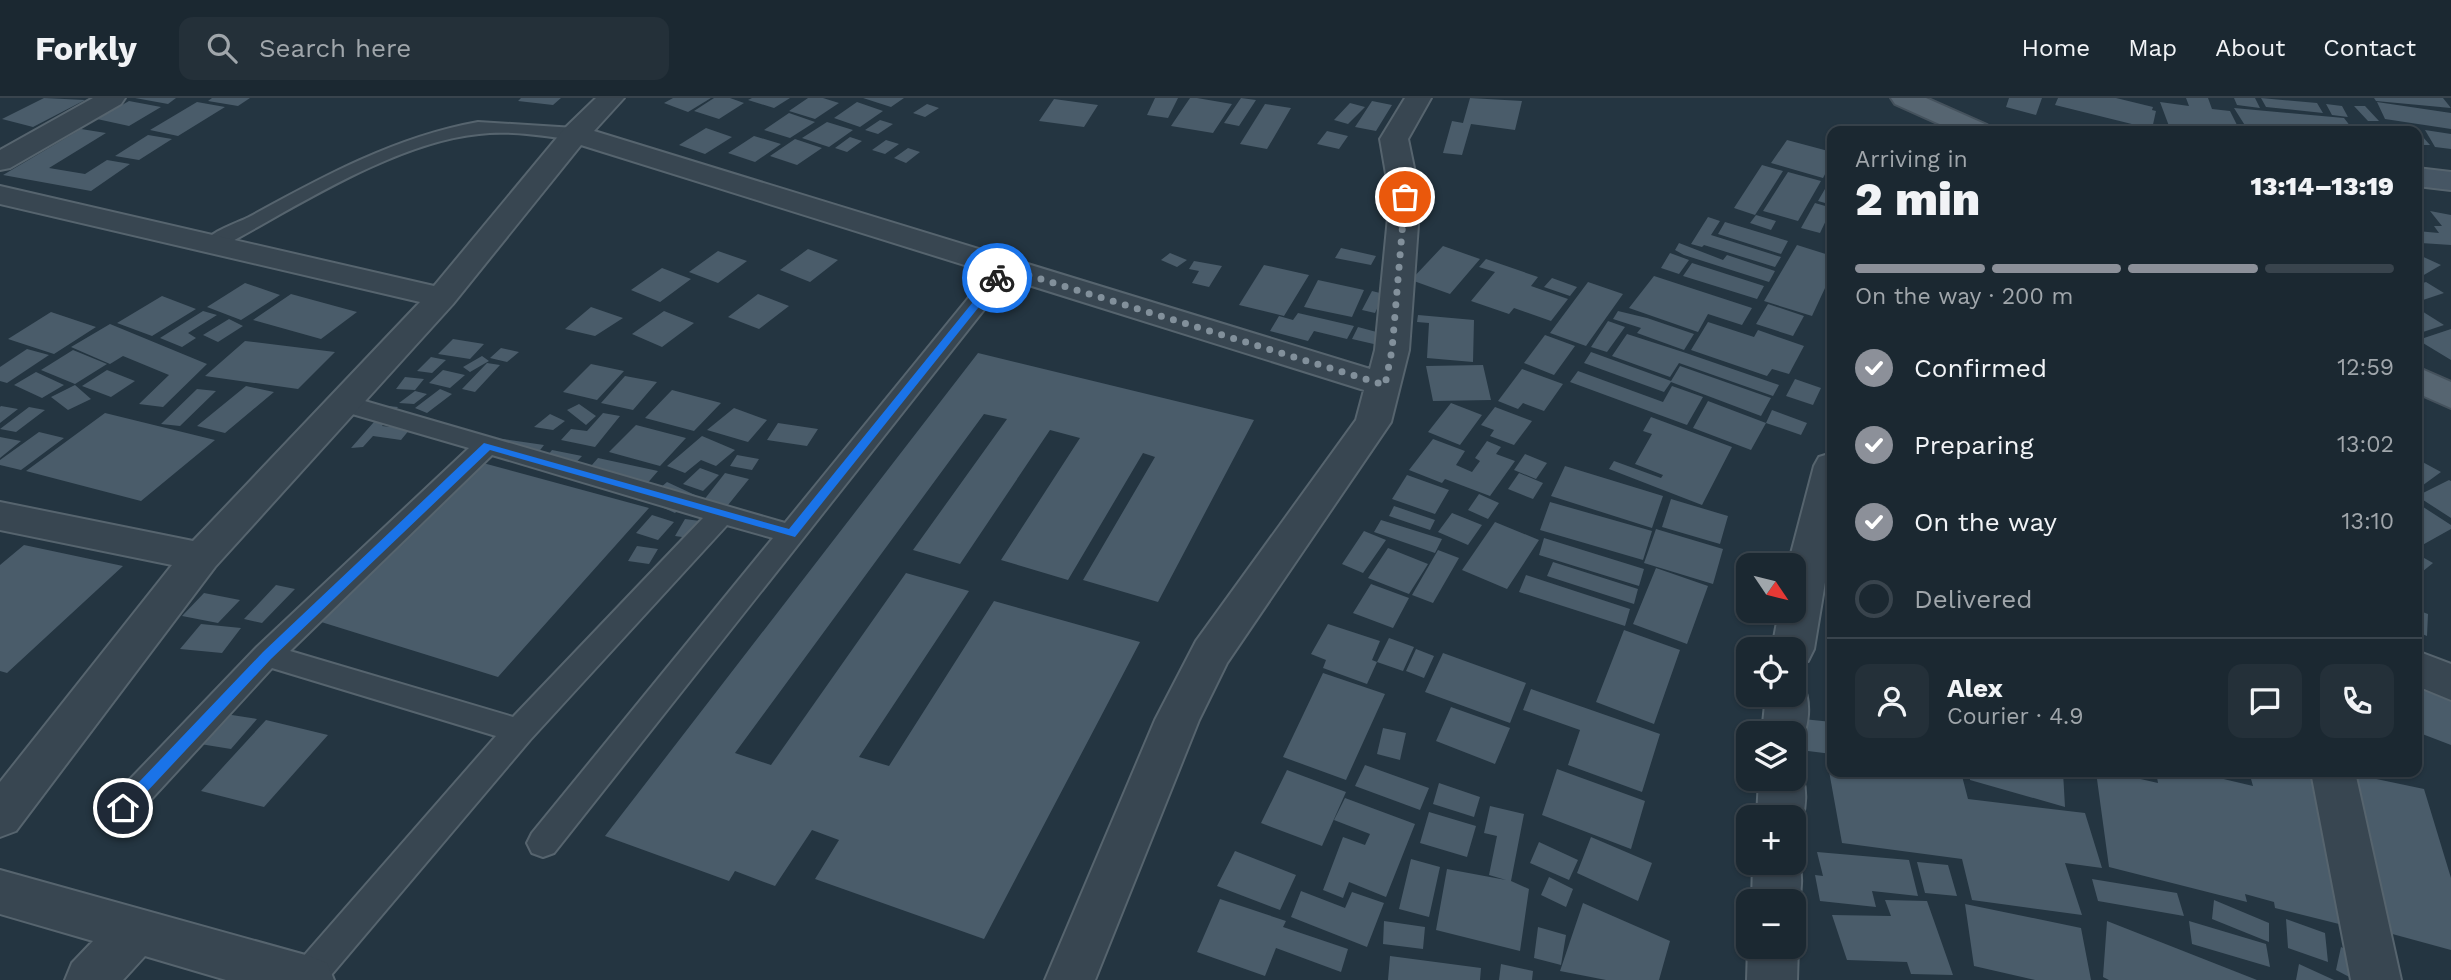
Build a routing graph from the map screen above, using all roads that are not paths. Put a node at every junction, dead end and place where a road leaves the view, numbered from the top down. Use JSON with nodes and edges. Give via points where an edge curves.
{"nodes":[{"id":1,"x":113,"y":98,"type":"edge"},
{"id":2,"x":611,"y":98,"type":"edge"},
{"id":3,"x":1418,"y":98,"type":"edge"},
{"id":4,"x":1904,"y":98,"type":"edge"},
{"id":5,"x":1966,"y":126,"type":"edge"},
{"id":6,"x":575,"y":134,"type":"junction"},
{"id":7,"x":0,"y":162,"type":"edge"},
{"id":8,"x":2422,"y":178,"type":"edge"},
{"id":9,"x":2451,"y":181,"type":"edge"},
{"id":10,"x":0,"y":195,"type":"edge"},
{"id":11,"x":213,"y":244,"type":"junction"},
{"id":12,"x":1005,"y":268,"type":"junction"},
{"id":13,"x":442,"y":297,"type":"junction"},
{"id":14,"x":2422,"y":381,"type":"edge"},
{"id":15,"x":1385,"y":385,"type":"junction"},
{"id":16,"x":2451,"y":397,"type":"edge"},
{"id":17,"x":343,"y":403,"type":"junction"},
{"id":18,"x":488,"y":445,"type":"junction"},
{"id":19,"x":1827,"y":485,"type":"edge"},
{"id":20,"x":722,"y":514,"type":"junction"},
{"id":21,"x":0,"y":516,"type":"edge"},
{"id":22,"x":791,"y":534,"type":"junction"},
{"id":23,"x":201,"y":556,"type":"junction"},
{"id":24,"x":1795,"y":637,"type":"edge"},
{"id":25,"x":267,"y":655,"type":"junction"},
{"id":26,"x":2422,"y":670,"type":"edge"},
{"id":27,"x":2451,"y":682,"type":"edge"},
{"id":28,"x":519,"y":731,"type":"junction"},
{"id":29,"x":2334,"y":777,"type":"edge"},
{"id":30,"x":123,"y":808,"type":"dead end"},
{"id":31,"x":0,"y":817,"type":"edge"},
{"id":32,"x":543,"y":843,"type":"dead end"},
{"id":33,"x":0,"y":892,"type":"edge"},
{"id":34,"x":136,"y":931,"type":"junction"},
{"id":35,"x":1773,"y":959,"type":"edge"},
{"id":36,"x":90,"y":980,"type":"edge"},
{"id":37,"x":308,"y":980,"type":"edge"},
{"id":38,"x":1070,"y":980,"type":"edge"},
{"id":39,"x":1772,"y":980,"type":"edge"},
{"id":40,"x":2376,"y":980,"type":"edge"}],
"edges":[{"from":1,"to":7,"type":"street"},
{"from":2,"to":6,"type":"street"},
{"from":3,"to":15,"type":"street","via":[[1394,139],[1405,197]]},
{"from":4,"to":5,"type":"main road"},
{"from":6,"to":11,"type":"lane","via":[[478,128],[433,137],[356,170]]},
{"from":6,"to":12,"type":"street"},
{"from":6,"to":13,"type":"street"},
{"from":8,"to":9,"type":"main road"},
{"from":10,"to":11,"type":"street"},
{"from":11,"to":13,"type":"street"},
{"from":12,"to":15,"type":"street"},
{"from":12,"to":22,"type":"lane"},
{"from":13,"to":17,"type":"street"},
{"from":14,"to":16,"type":"main road"},
{"from":15,"to":38,"type":"street","via":[[1373,422],[1211,653],[1177,720]]},
{"from":17,"to":18,"type":"lane"},
{"from":17,"to":23,"type":"street"},
{"from":18,"to":20,"type":"lane"},
{"from":18,"to":25,"type":"lane"},
{"from":19,"to":24,"type":"street"},
{"from":20,"to":22,"type":"lane"},
{"from":20,"to":28,"type":"lane"},
{"from":21,"to":23,"type":"street"},
{"from":22,"to":32,"type":"lane"},
{"from":23,"to":31,"type":"street"},
{"from":25,"to":28,"type":"lane"},
{"from":25,"to":30,"type":"lane"},
{"from":26,"to":27,"type":"street"},
{"from":28,"to":37,"type":"lane"},
{"from":29,"to":40,"type":"street"},
{"from":33,"to":34,"type":"street"},
{"from":34,"to":36,"type":"street"},
{"from":34,"to":37,"type":"street"},
{"from":35,"to":39,"type":"street"}]}
